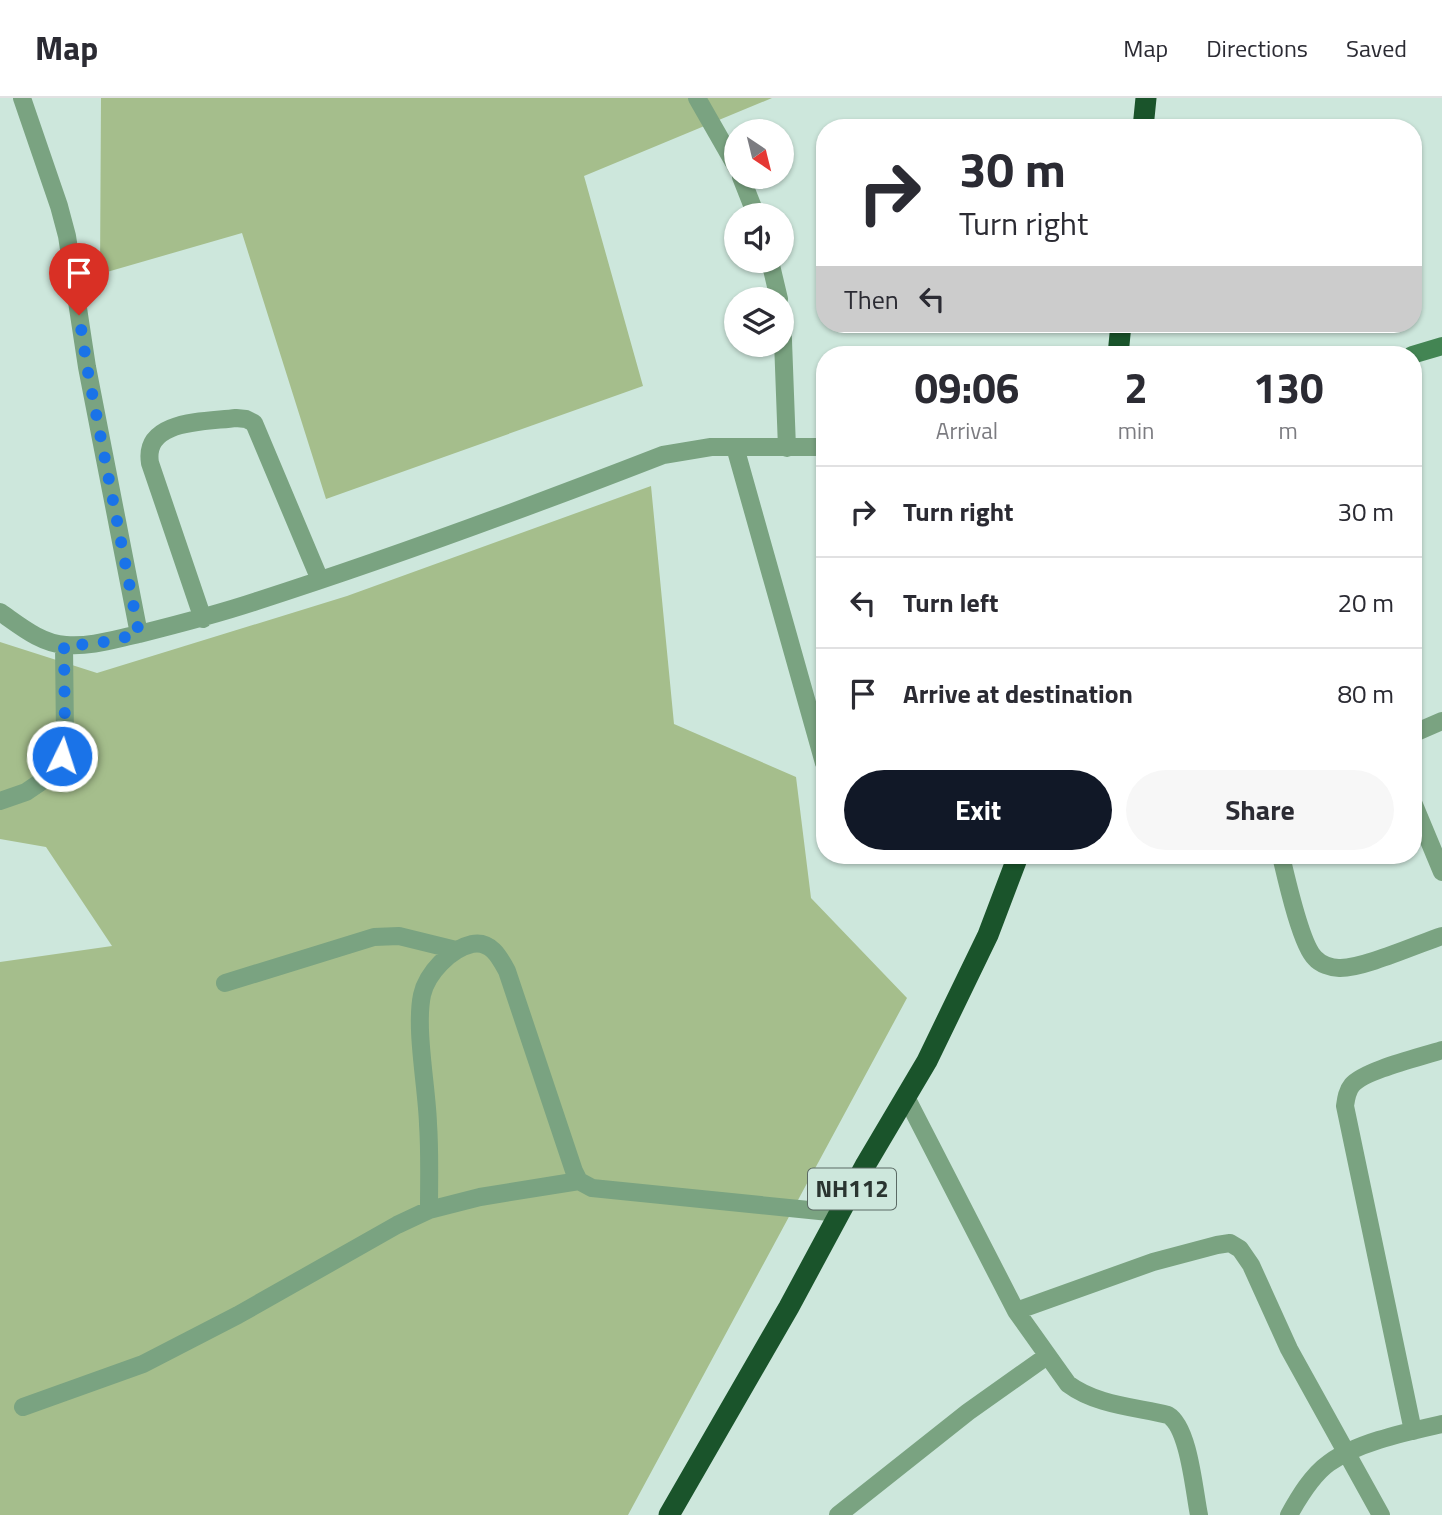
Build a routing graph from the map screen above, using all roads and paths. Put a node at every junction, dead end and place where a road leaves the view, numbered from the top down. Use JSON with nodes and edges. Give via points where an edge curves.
{"nodes":[{"id":1,"x":22,"y":98,"type":"edge"},
{"id":2,"x":697,"y":98,"type":"edge"},
{"id":3,"x":1146,"y":98,"type":"edge"},
{"id":4,"x":1144,"y":119,"type":"edge"},
{"id":5,"x":724,"y":145,"type":"edge"},
{"id":6,"x":1442,"y":346,"type":"edge"},
{"id":7,"x":1422,"y":352,"type":"edge"},
{"id":8,"x":784,"y":357,"type":"edge"},
{"id":9,"x":735,"y":447,"type":"junction"},
{"id":10,"x":816,"y":447,"type":"edge"},
{"id":11,"x":787,"y":448,"type":"junction"},
{"id":12,"x":320,"y":580,"type":"junction"},
{"id":13,"x":0,"y":612,"type":"edge"},
{"id":14,"x":203,"y":619,"type":"junction"},
{"id":15,"x":139,"y":634,"type":"junction"},
{"id":16,"x":64,"y":645,"type":"junction"},
{"id":17,"x":1442,"y":721,"type":"edge"},
{"id":18,"x":1422,"y":730,"type":"edge"},
{"id":19,"x":816,"y":735,"type":"edge"},
{"id":20,"x":0,"y":801,"type":"edge"},
{"id":21,"x":1422,"y":824,"type":"edge"},
{"id":22,"x":1015,"y":864,"type":"edge"},
{"id":23,"x":1283,"y":864,"type":"edge"},
{"id":24,"x":1442,"y":872,"type":"edge"},
{"id":25,"x":1442,"y":936,"type":"edge"},
{"id":26,"x":456,"y":950,"type":"junction"},
{"id":27,"x":225,"y":983,"type":"dead end"},
{"id":28,"x":1442,"y":1050,"type":"edge"},
{"id":29,"x":906,"y":1097,"type":"junction"},
{"id":30,"x":579,"y":1181,"type":"junction"},
{"id":31,"x":429,"y":1210,"type":"junction"},
{"id":32,"x":839,"y":1213,"type":"junction"},
{"id":33,"x":1016,"y":1311,"type":"junction"},
{"id":34,"x":1047,"y":1356,"type":"junction"},
{"id":35,"x":23,"y":1407,"type":"dead end"},
{"id":36,"x":1442,"y":1424,"type":"edge"},
{"id":37,"x":1413,"y":1430,"type":"junction"},
{"id":38,"x":1346,"y":1454,"type":"junction"},
{"id":39,"x":669,"y":1515,"type":"edge"},
{"id":40,"x":838,"y":1515,"type":"edge"},
{"id":41,"x":1199,"y":1515,"type":"edge"},
{"id":42,"x":1289,"y":1515,"type":"edge"},
{"id":43,"x":1381,"y":1515,"type":"edge"}],
"edges":[{"from":1,"to":15,"type":"street","via":[[63,218]]},
{"from":2,"to":5,"type":"street"},
{"from":3,"to":4,"type":"highway"},
{"from":6,"to":7,"type":"street"},
{"from":8,"to":11,"type":"street"},
{"from":9,"to":11,"type":"street"},
{"from":9,"to":12,"type":"street","via":[[663,455]]},
{"from":9,"to":19,"type":"street"},
{"from":10,"to":11,"type":"street"},
{"from":12,"to":14,"type":"street"},
{"from":12,"to":14,"type":"street","via":[[254,423],[236,418],[166,429],[151,443],[150,463]]},
{"from":13,"to":16,"type":"street","via":[[24,629]]},
{"from":14,"to":15,"type":"street"},
{"from":15,"to":16,"type":"street","via":[[95,644]]},
{"from":16,"to":20,"type":"street","via":[[62,756],[48,777],[26,792]]},
{"from":17,"to":18,"type":"street"},
{"from":21,"to":24,"type":"street"},
{"from":22,"to":29,"type":"highway","number":"NH112","via":[[988,934]]},
{"from":23,"to":25,"type":"street","via":[[1306,941],[1322,964],[1337,969],[1353,967]]},
{"from":26,"to":27,"type":"street","via":[[398,936],[374,937]]},
{"from":26,"to":30,"type":"street","via":[[475,943],[488,946],[507,971]]},
{"from":26,"to":31,"type":"street","via":[[427,981],[422,995]]},
{"from":28,"to":37,"type":"street","via":[[1366,1075],[1354,1082],[1345,1106]]},
{"from":29,"to":32,"type":"highway","number":"NH112"},
{"from":29,"to":33,"type":"street"},
{"from":30,"to":31,"type":"street"},
{"from":30,"to":32,"type":"street","via":[[592,1188]]},
{"from":31,"to":35,"type":"street","via":[[153,1358]]},
{"from":32,"to":39,"type":"highway","number":"NH112"},
{"from":33,"to":34,"type":"street"},
{"from":33,"to":38,"type":"street","via":[[1153,1262],[1230,1244],[1240,1249],[1251,1265],[1289,1349]]},
{"from":34,"to":40,"type":"street","via":[[957,1420]]},
{"from":34,"to":41,"type":"street","via":[[1079,1392],[1174,1419],[1182,1433]]},
{"from":36,"to":37,"type":"street"},
{"from":37,"to":38,"type":"street"},
{"from":38,"to":42,"type":"street","via":[[1313,1479]]},
{"from":38,"to":43,"type":"street"}]}
